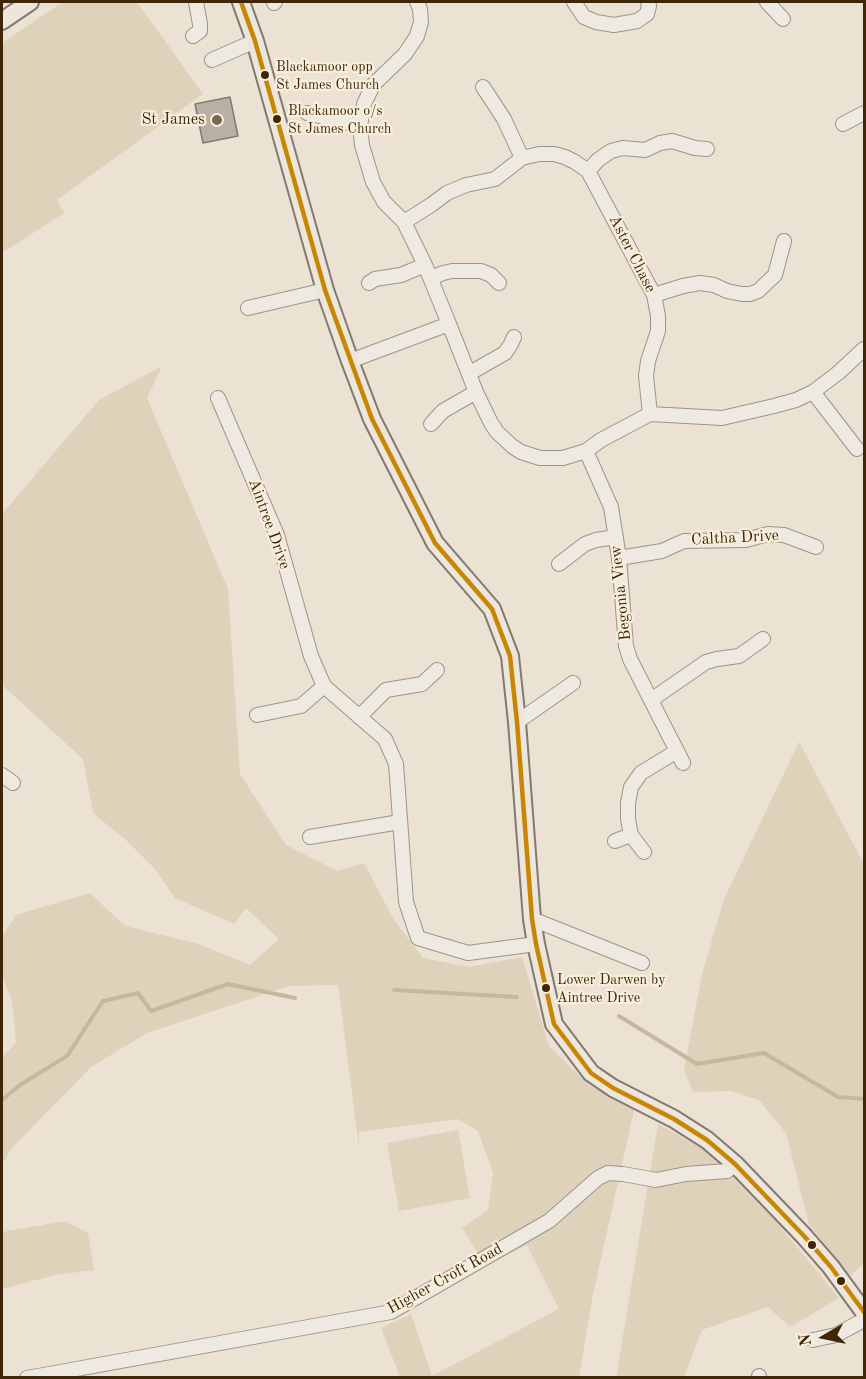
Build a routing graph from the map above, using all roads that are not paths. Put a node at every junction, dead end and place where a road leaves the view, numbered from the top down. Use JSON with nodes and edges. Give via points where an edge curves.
{"nodes":[{"id":1,"x":30,"y":2,"type":"edge"},
{"id":2,"x":196,"y":2,"type":"edge"},
{"id":3,"x":241,"y":2,"type":"edge"},
{"id":4,"x":417,"y":2,"type":"edge"},
{"id":5,"x":574,"y":2,"type":"edge"},
{"id":6,"x":648,"y":2,"type":"edge"},
{"id":7,"x":766,"y":2,"type":"edge"},
{"id":8,"x":783,"y":19,"type":"dead end"},
{"id":9,"x":2,"y":21,"type":"edge"},
{"id":10,"x":193,"y":36,"type":"dead end"},
{"id":11,"x":255,"y":42,"type":"junction"},
{"id":12,"x":212,"y":60,"type":"dead end"},
{"id":13,"x":483,"y":87,"type":"dead end"},
{"id":14,"x":307,"y":113,"type":"dead end"},
{"id":15,"x":864,"y":113,"type":"edge"},
{"id":16,"x":843,"y":124,"type":"dead end"},
{"id":17,"x":360,"y":126,"type":"junction"},
{"id":18,"x":707,"y":149,"type":"dead end"},
{"id":19,"x":522,"y":158,"type":"junction"},
{"id":20,"x":588,"y":171,"type":"junction"},
{"id":21,"x":404,"y":222,"type":"junction"},
{"id":22,"x":784,"y":241,"type":"dead end"},
{"id":23,"x":425,"y":265,"type":"junction"},
{"id":24,"x":431,"y":278,"type":"junction"},
{"id":25,"x":369,"y":283,"type":"dead end"},
{"id":26,"x":499,"y":284,"type":"dead end"},
{"id":27,"x":325,"y":290,"type":"junction"},
{"id":28,"x":654,"y":295,"type":"junction"},
{"id":29,"x":248,"y":308,"type":"dead end"},
{"id":30,"x":450,"y":324,"type":"junction"},
{"id":31,"x":514,"y":337,"type":"dead end"},
{"id":32,"x":864,"y":349,"type":"edge"},
{"id":33,"x":350,"y":361,"type":"junction"},
{"id":34,"x":470,"y":373,"type":"junction"},
{"id":35,"x":476,"y":392,"type":"junction"},
{"id":36,"x":813,"y":392,"type":"junction"},
{"id":37,"x":218,"y":398,"type":"dead end"},
{"id":38,"x":650,"y":414,"type":"junction"},
{"id":39,"x":431,"y":424,"type":"dead end"},
{"id":40,"x":857,"y":449,"type":"dead end"},
{"id":41,"x":586,"y":451,"type":"junction"},
{"id":42,"x":616,"y":537,"type":"junction"},
{"id":43,"x":816,"y":546,"type":"dead end"},
{"id":44,"x":619,"y":558,"type":"junction"},
{"id":45,"x":559,"y":564,"type":"dead end"},
{"id":46,"x":764,"y":639,"type":"dead end"},
{"id":47,"x":437,"y":670,"type":"dead end"},
{"id":48,"x":573,"y":683,"type":"dead end"},
{"id":49,"x":324,"y":686,"type":"junction"},
{"id":50,"x":651,"y":700,"type":"junction"},
{"id":51,"x":257,"y":714,"type":"dead end"},
{"id":52,"x":359,"y":717,"type":"junction"},
{"id":53,"x":517,"y":722,"type":"junction"},
{"id":54,"x":400,"y":822,"type":"junction"},
{"id":55,"x":631,"y":836,"type":"junction"},
{"id":56,"x":310,"y":837,"type":"dead end"},
{"id":57,"x":615,"y":841,"type":"dead end"},
{"id":58,"x":644,"y":852,"type":"dead end"},
{"id":59,"x":532,"y":919,"type":"junction"},
{"id":60,"x":536,"y":944,"type":"junction"},
{"id":61,"x":642,"y":963,"type":"dead end"},
{"id":62,"x":735,"y":1164,"type":"junction"},
{"id":63,"x":864,"y":1312,"type":"edge"},
{"id":64,"x":864,"y":1320,"type":"edge"},
{"id":65,"x":813,"y":1340,"type":"dead end"},
{"id":66,"x":27,"y":1377,"type":"edge"}],
"edges":[{"from":1,"to":9,"type":"main road"},
{"from":2,"to":10,"type":"street","via":[[200,31]]},
{"from":3,"to":11,"type":"main road"},
{"from":4,"to":17,"type":"street","via":[[421,22],[417,36],[374,85],[364,104]]},
{"from":5,"to":6,"type":"street","via":[[584,16],[614,25],[637,21],[647,14]]},
{"from":7,"to":8,"type":"street"},
{"from":11,"to":12,"type":"street"},
{"from":11,"to":27,"type":"main road"},
{"from":13,"to":19,"type":"street"},
{"from":14,"to":17,"type":"street"},
{"from":15,"to":16,"type":"street"},
{"from":17,"to":21,"type":"street","via":[[373,183],[384,202]]},
{"from":18,"to":20,"type":"street","via":[[672,141],[645,150],[623,148],[610,151]]},
{"from":19,"to":20,"type":"street","via":[[554,154]]},
{"from":19,"to":21,"type":"street","via":[[495,179],[447,193]]},
{"from":20,"to":28,"type":"street","name":"Aster Chase"},
{"from":21,"to":23,"type":"street"},
{"from":22,"to":28,"type":"street","via":[[775,275],[758,291],[742,294],[700,283]]},
{"from":23,"to":24,"type":"street"},
{"from":23,"to":25,"type":"street"},
{"from":24,"to":26,"type":"street","via":[[452,271],[482,271]]},
{"from":24,"to":30,"type":"street"},
{"from":27,"to":29,"type":"street"},
{"from":27,"to":33,"type":"main road"},
{"from":28,"to":38,"type":"street","name":"Aster Chase","via":[[657,331],[646,376]]},
{"from":30,"to":33,"type":"street"},
{"from":30,"to":34,"type":"street"},
{"from":31,"to":34,"type":"street","via":[[505,353]]},
{"from":32,"to":36,"type":"street"},
{"from":33,"to":53,"type":"main road","via":[[372,419],[435,543],[492,609],[510,656]]},
{"from":34,"to":35,"type":"street"},
{"from":35,"to":39,"type":"street","via":[[443,411]]},
{"from":35,"to":41,"type":"street","via":[[490,423],[521,452],[549,459]]},
{"from":36,"to":38,"type":"street","via":[[796,400],[722,418]]},
{"from":36,"to":40,"type":"street"},
{"from":37,"to":49,"type":"street","name":"Aintree Drive","via":[[277,535],[311,656]]},
{"from":38,"to":41,"type":"street"},
{"from":41,"to":42,"type":"street","name":"Begonia View","via":[[611,507]]},
{"from":42,"to":44,"type":"street","name":"Begonia View"},
{"from":42,"to":45,"type":"street","via":[[585,544]]},
{"from":43,"to":44,"type":"street","name":"Caltha Drive","via":[[768,534],[746,540],[684,541],[662,551]]},
{"from":44,"to":50,"type":"street","name":"Begonia View","via":[[626,646]]},
{"from":46,"to":50,"type":"street","via":[[739,656],[706,662]]},
{"from":47,"to":52,"type":"street","via":[[423,684],[386,690]]},
{"from":48,"to":53,"type":"street"},
{"from":49,"to":51,"type":"street","via":[[301,706]]},
{"from":49,"to":52,"type":"street","name":"Aintree Drive"},
{"from":50,"to":55,"type":"street","name":"Begonia View","via":[[680,757],[641,773],[631,787]]},
{"from":52,"to":54,"type":"street","name":"Aintree Drive","via":[[385,739],[396,764]]},
{"from":53,"to":59,"type":"main road"},
{"from":54,"to":56,"type":"street"},
{"from":54,"to":60,"type":"street","name":"Aintree Drive","via":[[406,902],[418,938],[468,953]]},
{"from":55,"to":57,"type":"street"},
{"from":55,"to":58,"type":"street"},
{"from":59,"to":60,"type":"main road"},
{"from":59,"to":61,"type":"street"},
{"from":60,"to":62,"type":"main road","via":[[554,1024],[591,1073],[613,1089],[674,1119]]},
{"from":62,"to":63,"type":"main road","via":[[811,1244]]},
{"from":62,"to":66,"type":"street","name":"Higher Croft Road","via":[[728,1171],[656,1180],[608,1173],[549,1221],[392,1312]]},
{"from":64,"to":65,"type":"street","via":[[836,1335]]}]}
